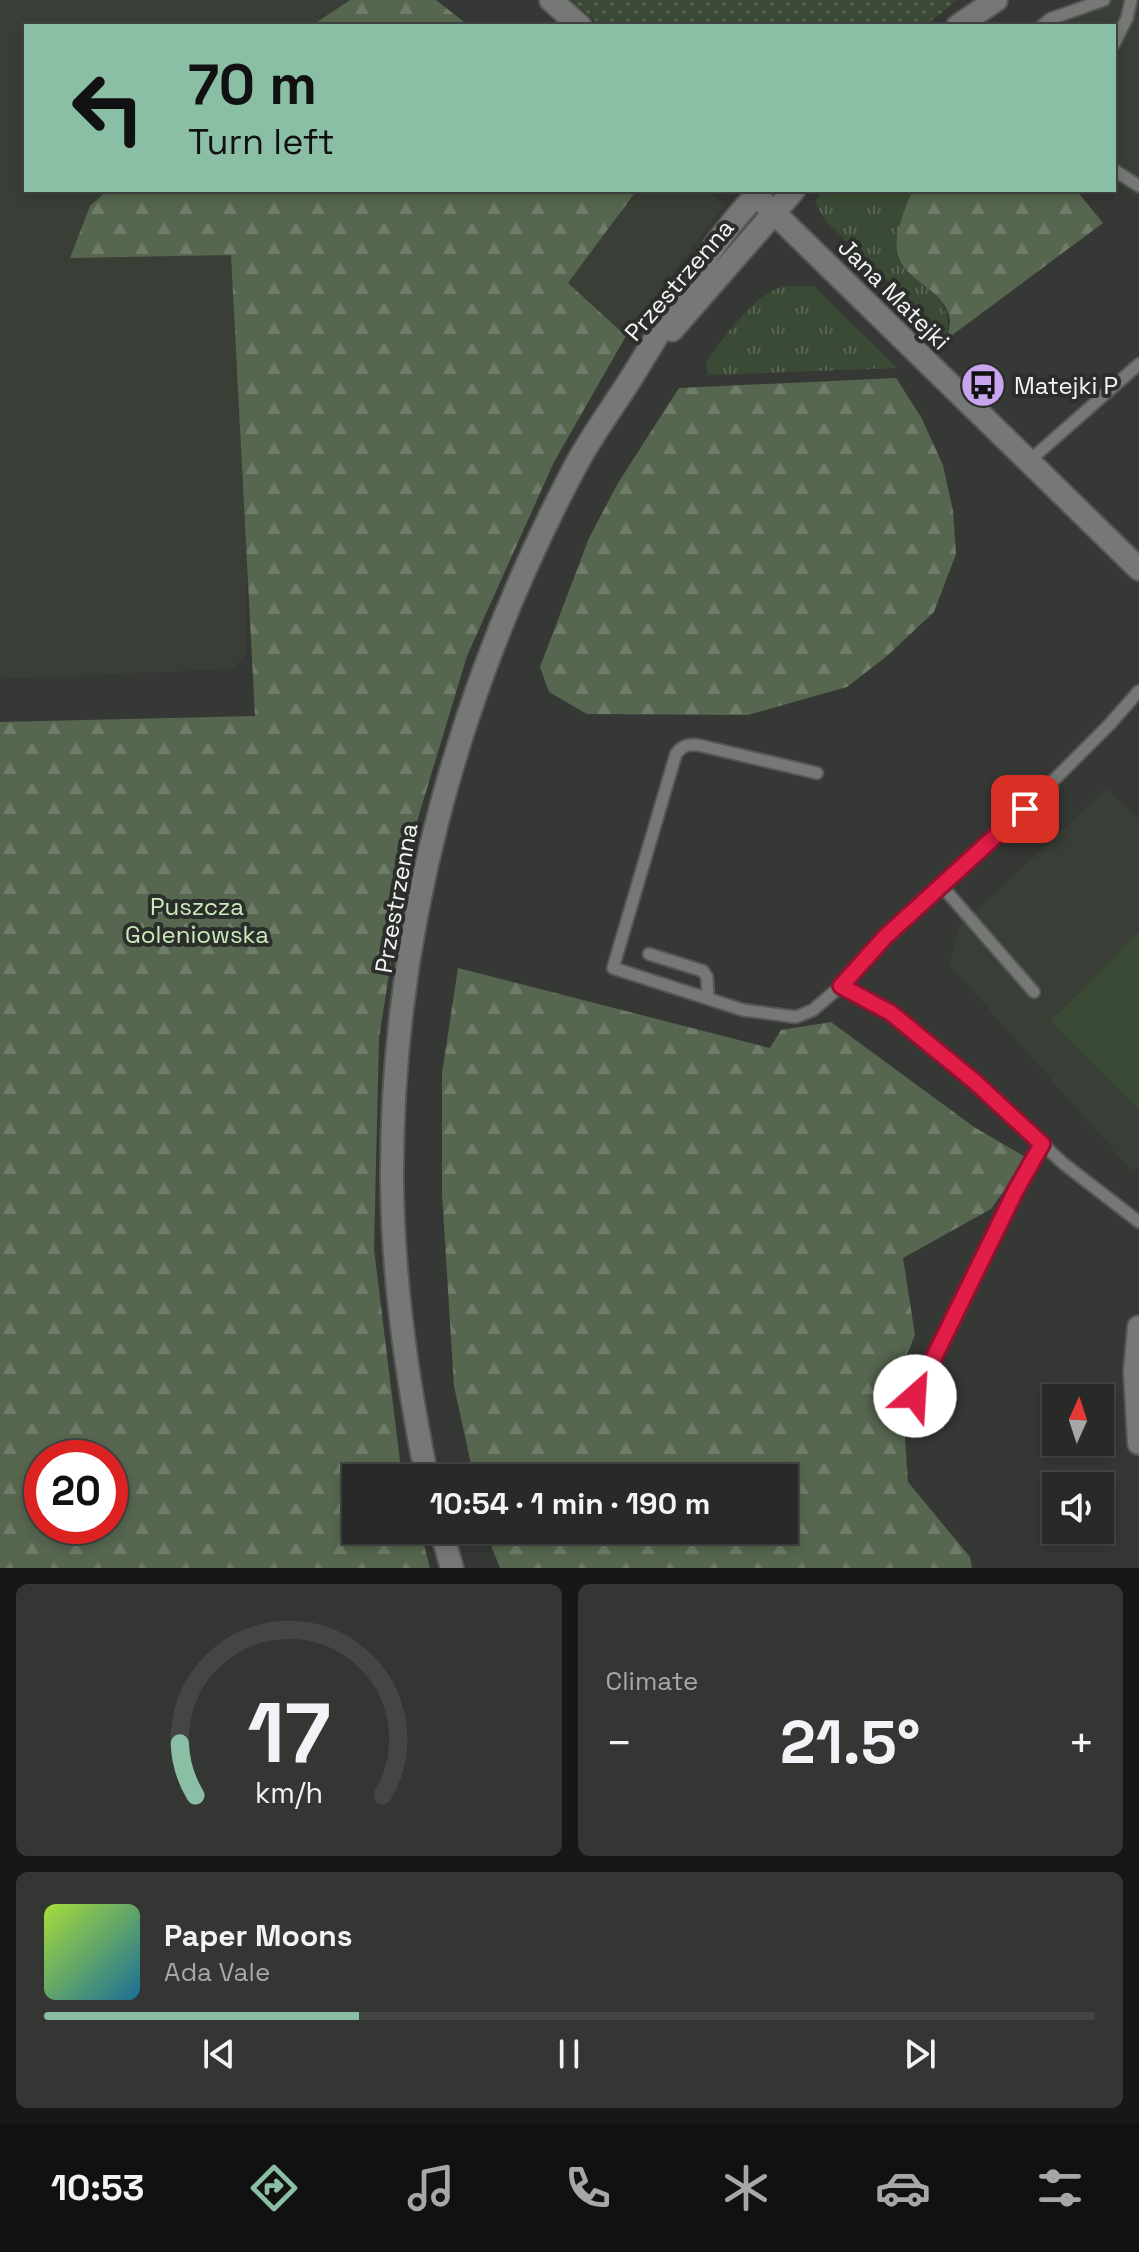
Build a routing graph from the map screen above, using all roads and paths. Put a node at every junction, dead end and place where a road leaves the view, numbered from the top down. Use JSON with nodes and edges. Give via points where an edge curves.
{"nodes":[{"id":1,"x":551,"y":0,"type":"edge"},
{"id":2,"x":996,"y":0,"type":"edge"},
{"id":3,"x":1104,"y":0,"type":"edge"},
{"id":4,"x":1131,"y":0,"type":"edge"},
{"id":5,"x":578,"y":24,"type":"edge"},
{"id":6,"x":963,"y":24,"type":"edge"},
{"id":7,"x":1044,"y":24,"type":"edge"},
{"id":8,"x":1116,"y":40,"type":"edge"},
{"id":9,"x":1116,"y":171,"type":"edge"},
{"id":10,"x":1139,"y":186,"type":"edge"},
{"id":11,"x":756,"y":192,"type":"edge"},
{"id":12,"x":792,"y":192,"type":"edge"},
{"id":13,"x":773,"y":212,"type":"junction"},
{"id":14,"x":1139,"y":364,"type":"edge"},
{"id":15,"x":636,"y":369,"type":"junction"},
{"id":16,"x":1028,"y":463,"type":"junction"},
{"id":17,"x":1139,"y":569,"type":"edge"},
{"id":18,"x":1139,"y":691,"type":"edge"},
{"id":19,"x":817,"y":773,"type":"dead end"},
{"id":20,"x":941,"y":885,"type":"junction"},
{"id":21,"x":649,"y":954,"type":"dead end"},
{"id":22,"x":841,"y":986,"type":"junction"},
{"id":23,"x":1034,"y":992,"type":"dead end"},
{"id":24,"x":708,"y":998,"type":"junction"},
{"id":25,"x":1042,"y":1144,"type":"junction"},
{"id":26,"x":1139,"y":1222,"type":"edge"},
{"id":27,"x":1139,"y":1327,"type":"edge"},
{"id":28,"x":915,"y":1396,"type":"dead end"},
{"id":29,"x":1139,"y":1443,"type":"edge"},
{"id":30,"x":424,"y":1464,"type":"edge"},
{"id":31,"x":445,"y":1544,"type":"edge"},
{"id":32,"x":452,"y":1568,"type":"edge"}],
"edges":[{"from":1,"to":5,"type":"street"},
{"from":2,"to":6,"type":"street"},
{"from":3,"to":7,"type":"lane"},
{"from":4,"to":8,"type":"lane"},
{"from":9,"to":10,"type":"lane"},
{"from":11,"to":13,"type":"street","name":"Jana Matejki"},
{"from":11,"to":15,"type":"street","name":"Przestrzenna","via":[[704,259]]},
{"from":12,"to":13,"type":"street","name":"Przestrzenna"},
{"from":13,"to":15,"type":"street","name":"Przestrzenna"},
{"from":13,"to":16,"type":"street","name":"Jana Matejki"},
{"from":14,"to":16,"type":"lane"},
{"from":15,"to":30,"type":"street","name":"Przestrzenna","via":[[578,461],[494,640],[436,820],[414,933],[400,1035],[392,1182],[407,1381]]},
{"from":16,"to":17,"type":"street","name":"Jana Matejki"},
{"from":18,"to":20,"type":"lane"},
{"from":19,"to":24,"type":"lane","via":[[689,744],[676,754],[613,968]]},
{"from":20,"to":22,"type":"lane"},
{"from":20,"to":23,"type":"lane"},
{"from":21,"to":24,"type":"lane","via":[[703,971]]},
{"from":22,"to":24,"type":"lane","via":[[796,1017],[743,1010]]},
{"from":22,"to":25,"type":"lane","via":[[891,1013]]},
{"from":25,"to":26,"type":"lane"},
{"from":25,"to":28,"type":"lane"},
{"from":27,"to":29,"type":"street"},
{"from":31,"to":32,"type":"street"}]}
